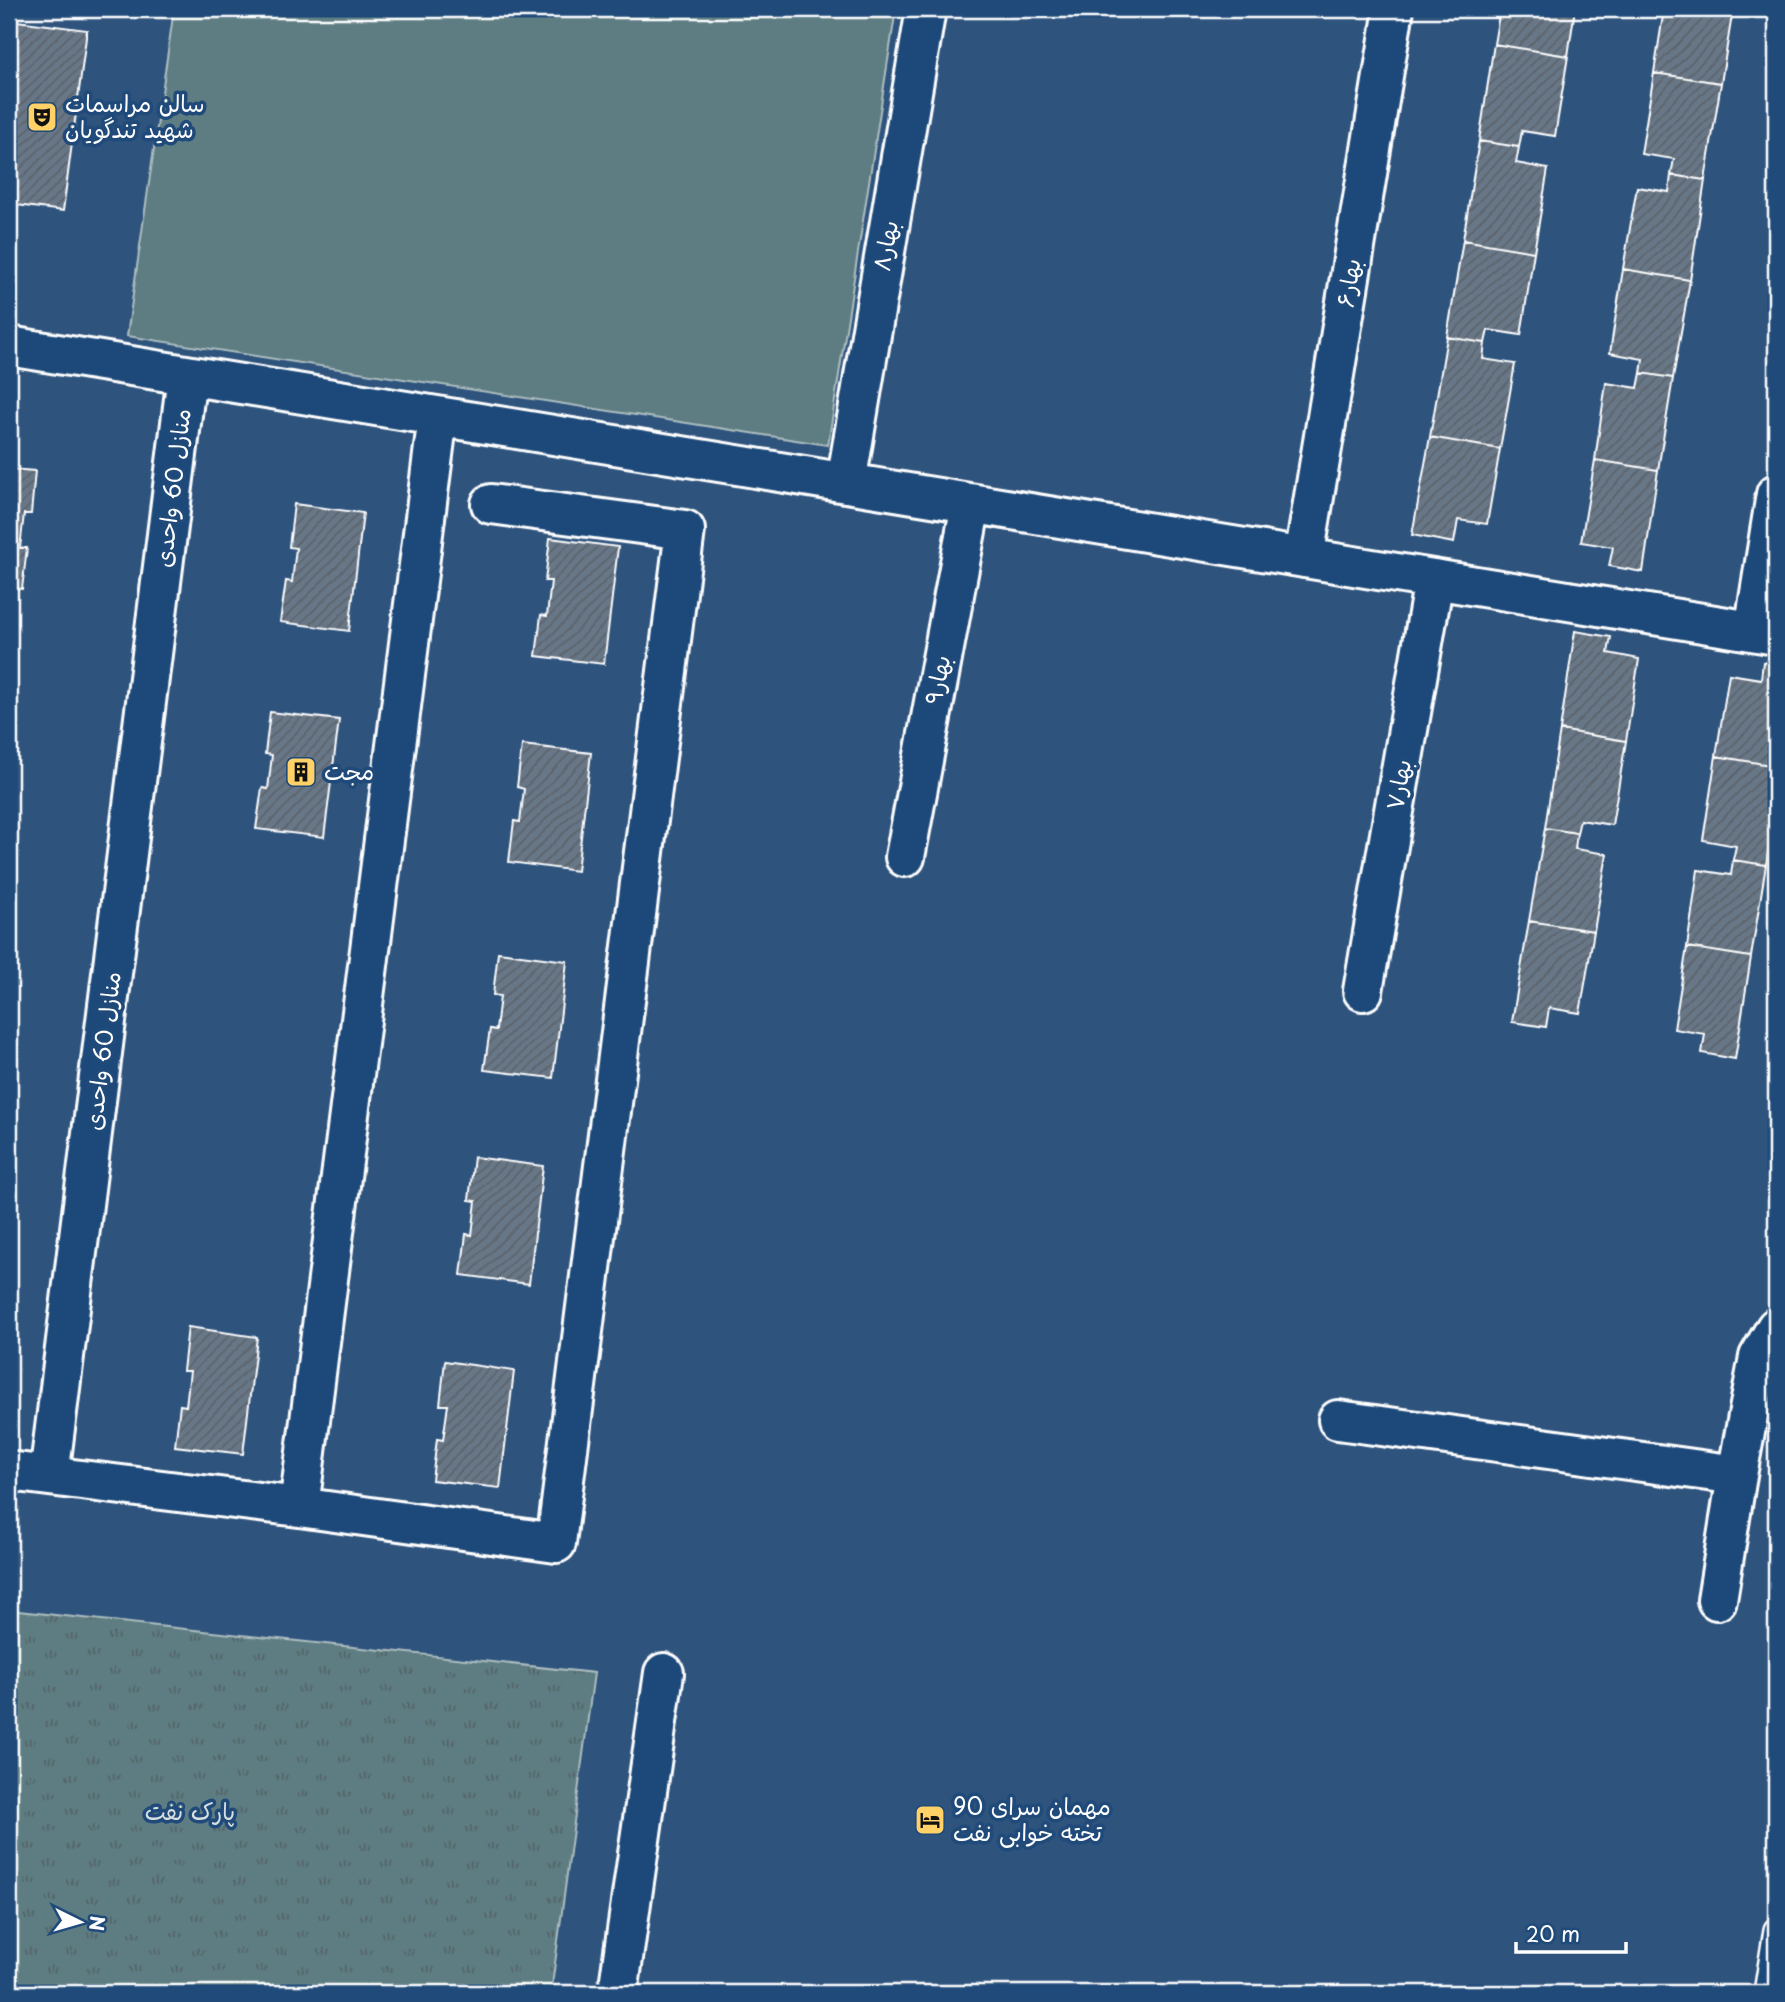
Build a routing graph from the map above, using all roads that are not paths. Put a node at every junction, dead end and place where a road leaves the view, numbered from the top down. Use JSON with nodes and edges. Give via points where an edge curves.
{"nodes":[{"id":1,"x":926,"y":9,"type":"edge"},
{"id":2,"x":1394,"y":9,"type":"edge"},
{"id":3,"x":9,"y":346,"type":"edge"},
{"id":4,"x":187,"y":376,"type":"junction"},
{"id":5,"x":438,"y":416,"type":"junction"},
{"id":6,"x":846,"y":483,"type":"junction"},
{"id":7,"x":1776,"y":494,"type":"edge"},
{"id":8,"x":971,"y":503,"type":"junction"},
{"id":9,"x":491,"y":504,"type":"dead end"},
{"id":10,"x":1304,"y":558,"type":"junction"},
{"id":11,"x":1434,"y":579,"type":"junction"},
{"id":12,"x":1765,"y":633,"type":"edge"},
{"id":13,"x":905,"y":857,"type":"dead end"},
{"id":14,"x":1363,"y":991,"type":"dead end"},
{"id":15,"x":1776,"y":1328,"type":"edge"},
{"id":16,"x":1338,"y":1420,"type":"dead end"},
{"id":17,"x":9,"y":1471,"type":"edge"},
{"id":18,"x":1737,"y":1475,"type":"junction"},
{"id":19,"x":49,"y":1476,"type":"junction"},
{"id":20,"x":299,"y":1507,"type":"junction"},
{"id":21,"x":1717,"y":1600,"type":"dead end"},
{"id":22,"x":664,"y":1673,"type":"dead end"},
{"id":23,"x":1776,"y":1930,"type":"edge"},
{"id":24,"x":618,"y":1993,"type":"edge"},
{"id":25,"x":1766,"y":1993,"type":"edge"}],
"edges":[{"from":1,"to":6,"type":"street","name":"بهار۸"},
{"from":2,"to":10,"type":"street","name":"بهار۶"},
{"from":3,"to":4,"type":"street"},
{"from":4,"to":5,"type":"street"},
{"from":4,"to":19,"type":"street","name":"منازل 60 واحدی"},
{"from":5,"to":6,"type":"street"},
{"from":5,"to":20,"type":"street"},
{"from":6,"to":8,"type":"street"},
{"from":7,"to":12,"type":"street"},
{"from":8,"to":10,"type":"street"},
{"from":8,"to":13,"type":"street","name":"بهار۹"},
{"from":9,"to":20,"type":"street","via":[[685,530],[556,1543]]},
{"from":10,"to":11,"type":"street"},
{"from":11,"to":12,"type":"street"},
{"from":11,"to":14,"type":"street","name":"بهار۷"},
{"from":15,"to":18,"type":"street","via":[[1759,1357]]},
{"from":16,"to":18,"type":"street"},
{"from":17,"to":19,"type":"street"},
{"from":18,"to":21,"type":"street"},
{"from":19,"to":20,"type":"street"},
{"from":22,"to":24,"type":"street"},
{"from":23,"to":25,"type":"lane"}]}
